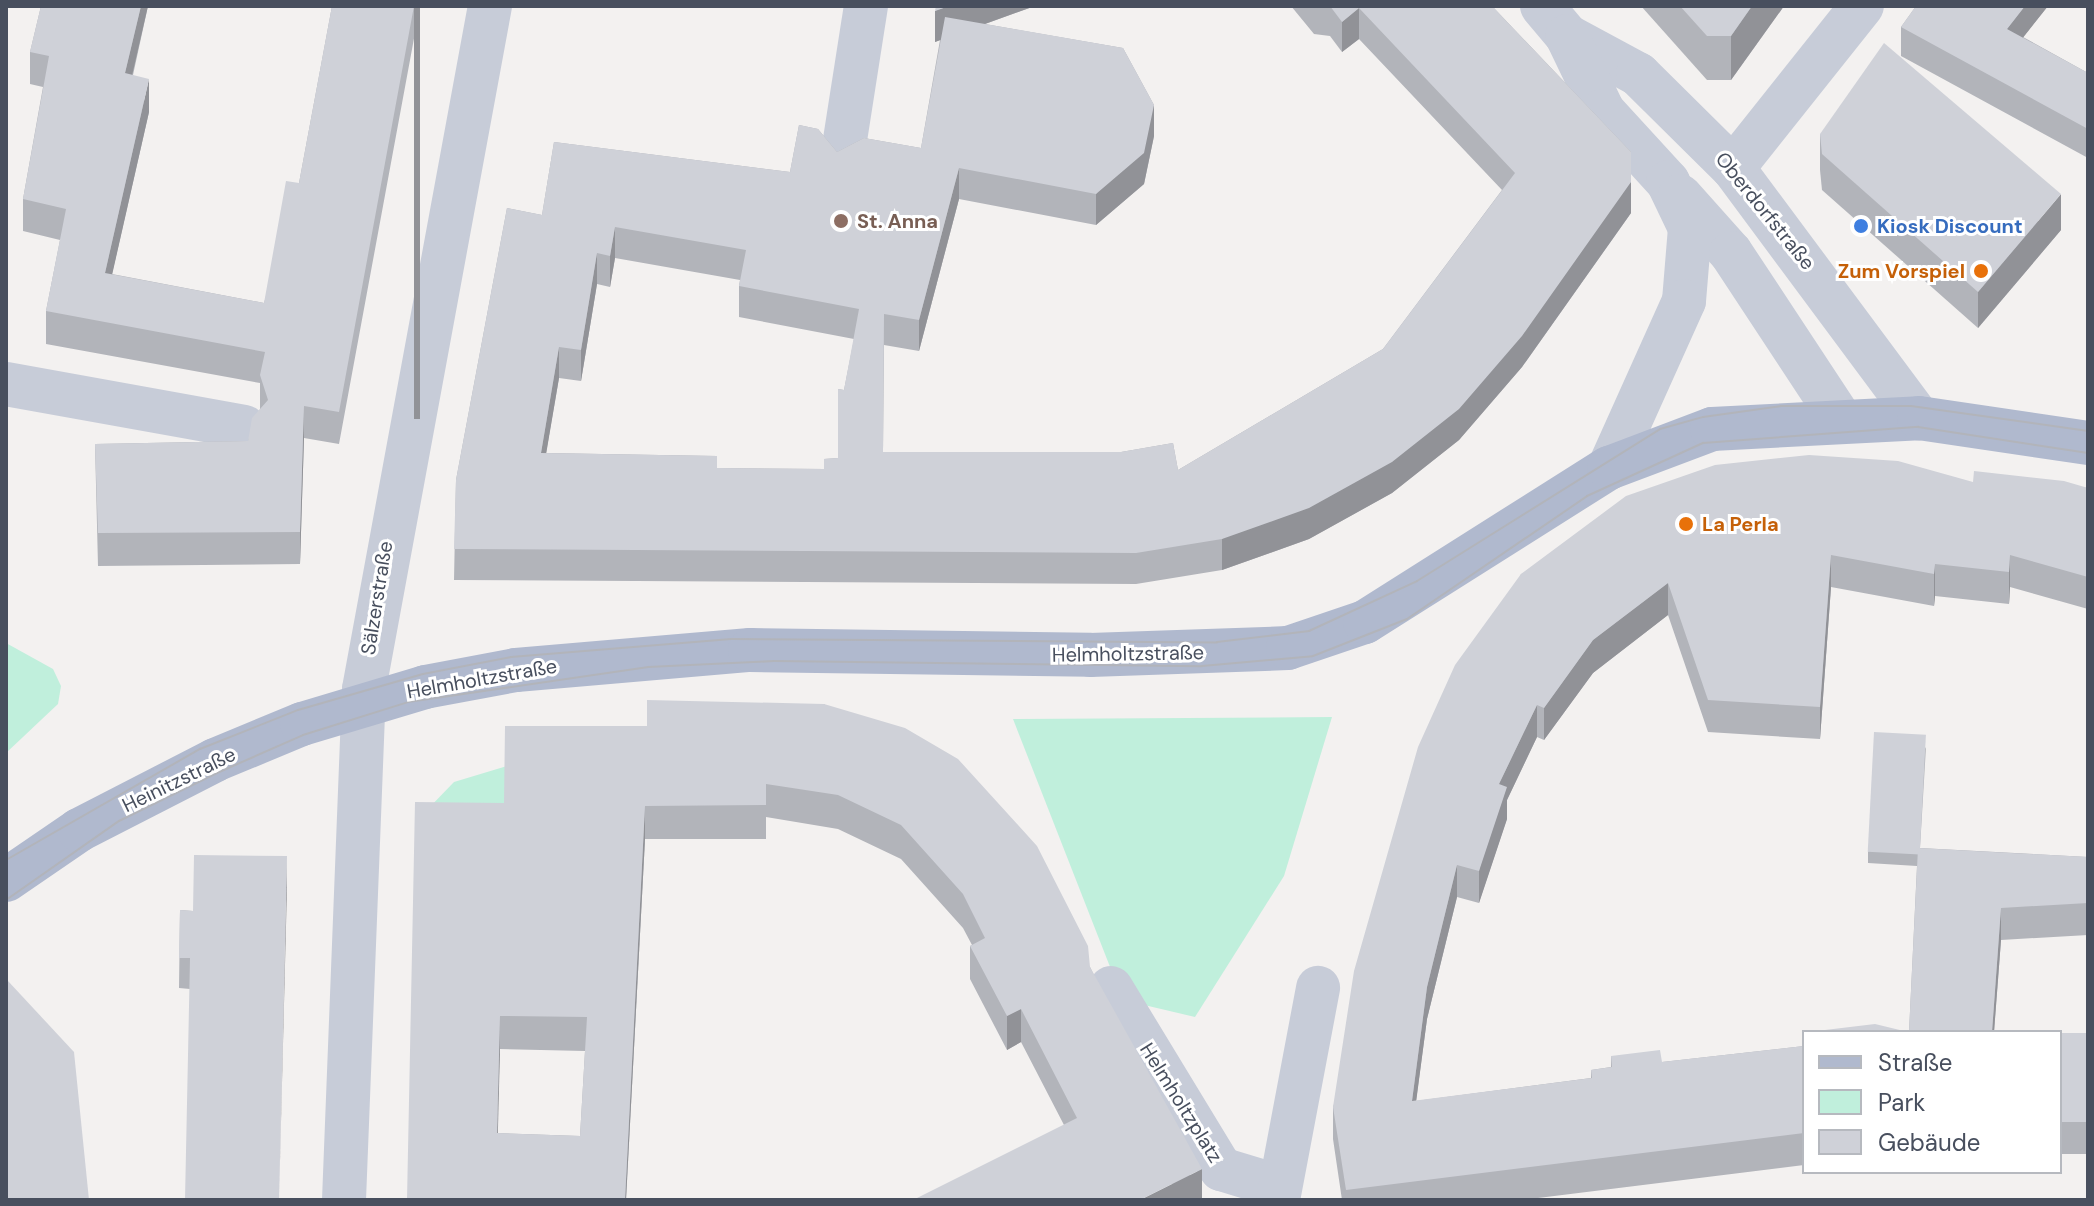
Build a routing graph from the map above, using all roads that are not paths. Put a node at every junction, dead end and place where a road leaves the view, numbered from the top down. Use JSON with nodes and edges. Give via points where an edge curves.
{"nodes":[{"id":1,"x":490,"y":6,"type":"edge"},
{"id":2,"x":866,"y":6,"type":"edge"},
{"id":3,"x":1862,"y":6,"type":"edge"},
{"id":4,"x":1555,"y":21,"type":"edge"},
{"id":5,"x":842,"y":159,"type":"edge"},
{"id":6,"x":1733,"y":168,"type":"junction"},
{"id":7,"x":1668,"y":182,"type":"junction"},
{"id":8,"x":6,"y":384,"type":"edge"},
{"id":9,"x":1840,"y":418,"type":"junction"},
{"id":10,"x":1919,"y":418,"type":"junction"},
{"id":11,"x":244,"y":427,"type":"dead end"},
{"id":12,"x":2088,"y":443,"type":"edge"},
{"id":13,"x":1609,"y":468,"type":"junction"},
{"id":14,"x":363,"y":702,"type":"junction"},
{"id":15,"x":6,"y":880,"type":"edge"},
{"id":16,"x":1111,"y":988,"type":"dead end"},
{"id":17,"x":1318,"y":988,"type":"dead end"},
{"id":18,"x":1277,"y":1193,"type":"edge"},
{"id":19,"x":344,"y":1200,"type":"edge"}],
"edges":[{"from":1,"to":14,"type":"street","name":"Sälzerstraße","via":[[386,538]]},
{"from":2,"to":5,"type":"street"},
{"from":3,"to":6,"type":"street"},
{"from":4,"to":6,"type":"street","name":"Oberdorfstraße","via":[[1638,74]]},
{"from":4,"to":7,"type":"street","via":[[1603,111]]},
{"from":6,"to":10,"type":"street","name":"Oberdorfstraße"},
{"from":7,"to":9,"type":"street","via":[[1731,253]]},
{"from":7,"to":13,"type":"street","via":[[1690,228],[1684,301]]},
{"from":8,"to":11,"type":"street"},
{"from":9,"to":10,"type":"main road"},
{"from":9,"to":13,"type":"main road","name":"Helmholtzstraße","via":[[1712,429]]},
{"from":10,"to":12,"type":"main road"},
{"from":13,"to":14,"type":"main road","name":"Helmholtzstraße","via":[[1416,596],[1288,648],[1090,655],[750,650],[516,670]]},
{"from":14,"to":15,"type":"main road","name":"Heinitzstraße","via":[[215,760],[79,830]]},
{"from":14,"to":19,"type":"street","name":"Sälzerstraße"},
{"from":16,"to":18,"type":"street","name":"Helmholtzplatz","via":[[1221,1169]]},
{"from":17,"to":18,"type":"street","name":"Helmholtzplatz"}]}
